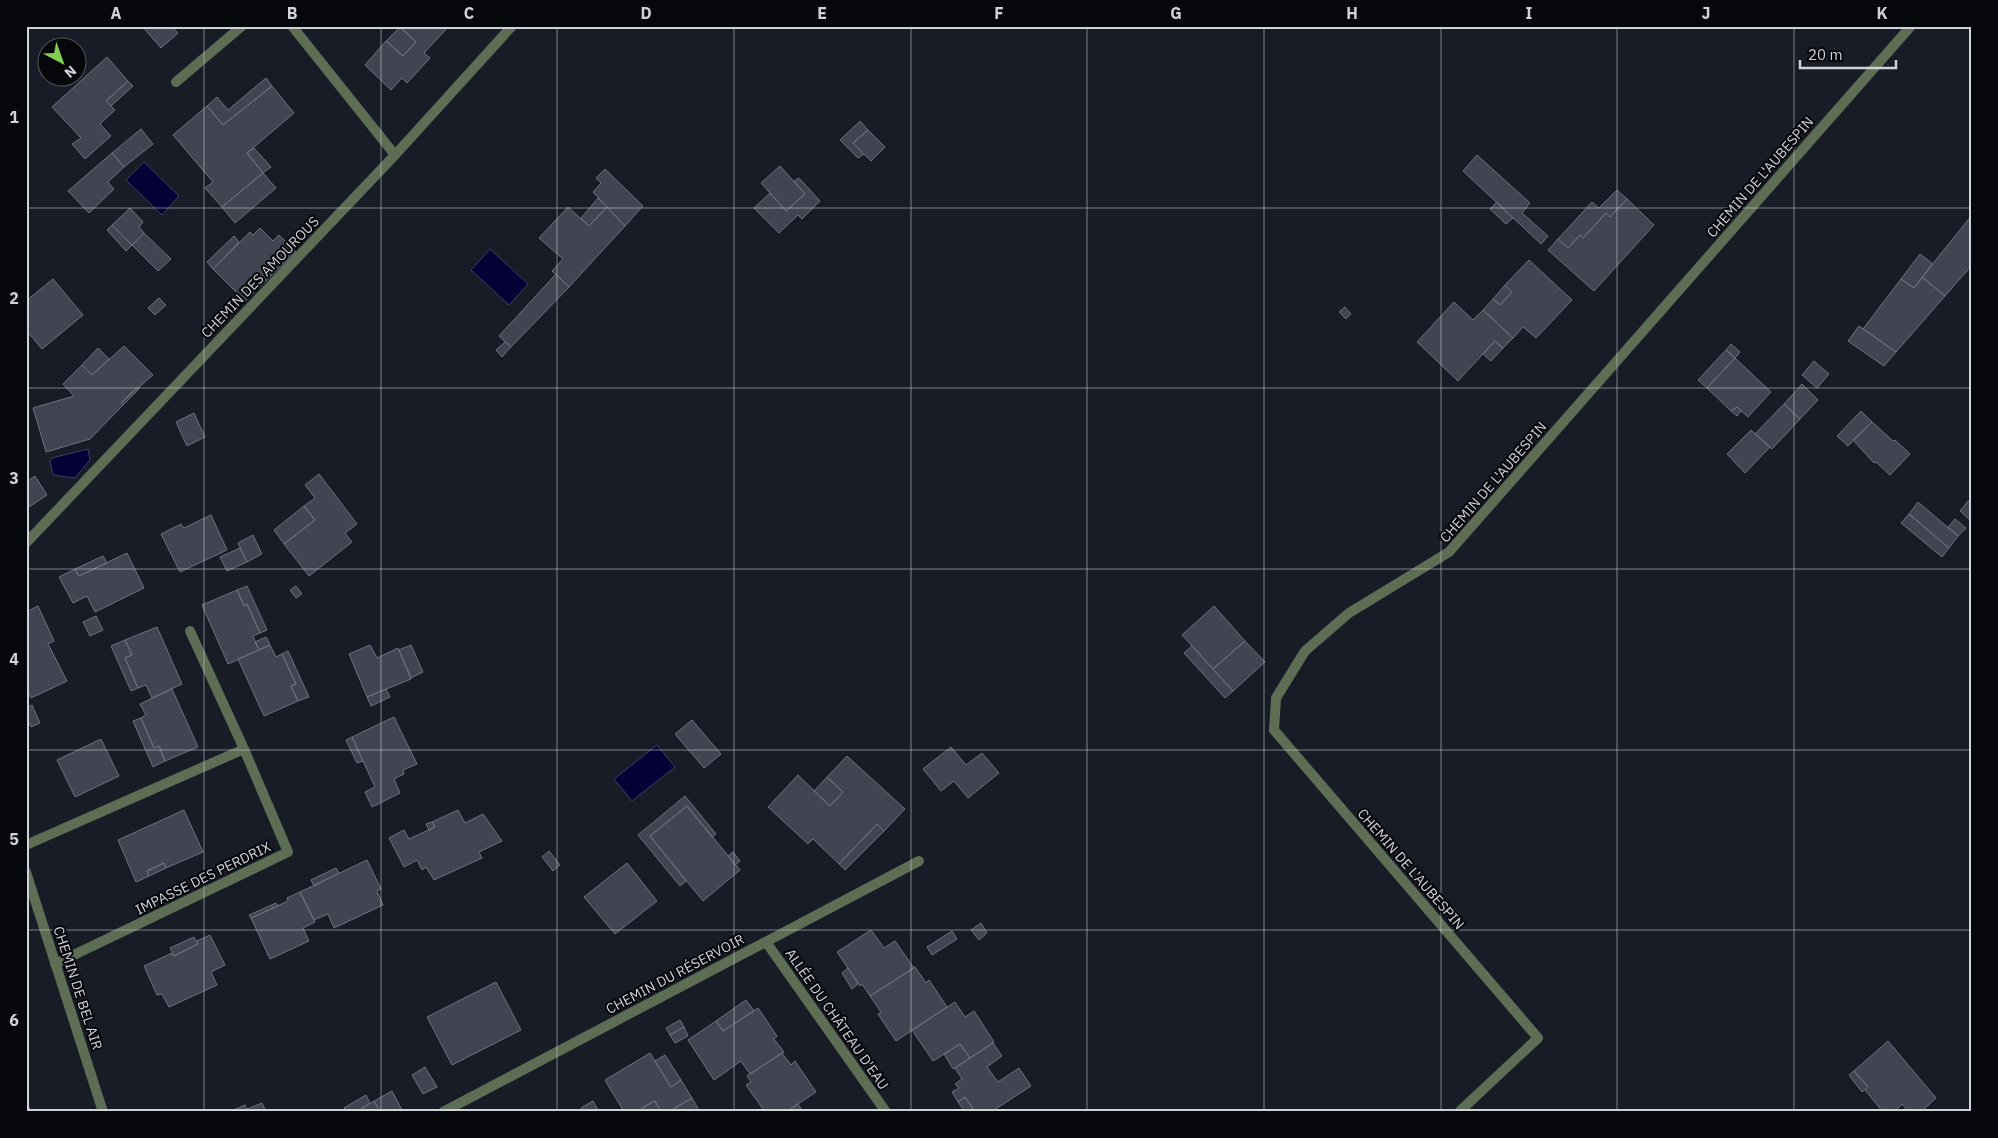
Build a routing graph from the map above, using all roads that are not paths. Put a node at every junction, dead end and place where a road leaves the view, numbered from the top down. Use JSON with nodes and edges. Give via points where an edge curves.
{"nodes":[{"id":1,"x":242,"y":26,"type":"edge"},
{"id":2,"x":292,"y":26,"type":"edge"},
{"id":3,"x":512,"y":26,"type":"edge"},
{"id":4,"x":1911,"y":26,"type":"edge"},
{"id":5,"x":176,"y":82,"type":"dead end"},
{"id":6,"x":395,"y":155,"type":"junction"},
{"id":7,"x":26,"y":543,"type":"edge"},
{"id":8,"x":190,"y":631,"type":"dead end"},
{"id":9,"x":244,"y":749,"type":"junction"},
{"id":10,"x":26,"y":845,"type":"edge"},
{"id":11,"x":919,"y":861,"type":"dead end"},
{"id":12,"x":26,"y":872,"type":"edge"},
{"id":13,"x":766,"y":942,"type":"junction"},
{"id":14,"x":56,"y":964,"type":"junction"},
{"id":15,"x":103,"y":1112,"type":"edge"},
{"id":16,"x":443,"y":1112,"type":"edge"},
{"id":17,"x":886,"y":1112,"type":"edge"},
{"id":18,"x":1459,"y":1112,"type":"edge"}],
"edges":[{"from":1,"to":5,"type":"street"},
{"from":2,"to":6,"type":"street"},
{"from":3,"to":6,"type":"street","name":"CHEMIN DES AMOUROUS"},
{"from":4,"to":18,"type":"street","name":"CHEMIN DE L'AUBESPIN","via":[[1449,552],[1349,613],[1305,651],[1276,698],[1274,730],[1538,1038]]},
{"from":6,"to":7,"type":"street","name":"CHEMIN DES AMOUROUS"},
{"from":8,"to":9,"type":"street","name":"IMPASSE DES PERDRIX"},
{"from":9,"to":10,"type":"street"},
{"from":9,"to":14,"type":"street","name":"IMPASSE DES PERDRIX","via":[[288,852]]},
{"from":11,"to":13,"type":"street","name":"CHEMIN DU RÉSERVOIR"},
{"from":12,"to":14,"type":"street","name":"CHEMIN DE BEL AIR"},
{"from":13,"to":16,"type":"street","name":"CHEMIN DU RÉSERVOIR"},
{"from":13,"to":17,"type":"street","name":"ALLÉE DU CHÂTEAU D'EAU"},
{"from":14,"to":15,"type":"street","name":"CHEMIN DE BEL AIR"}]}
